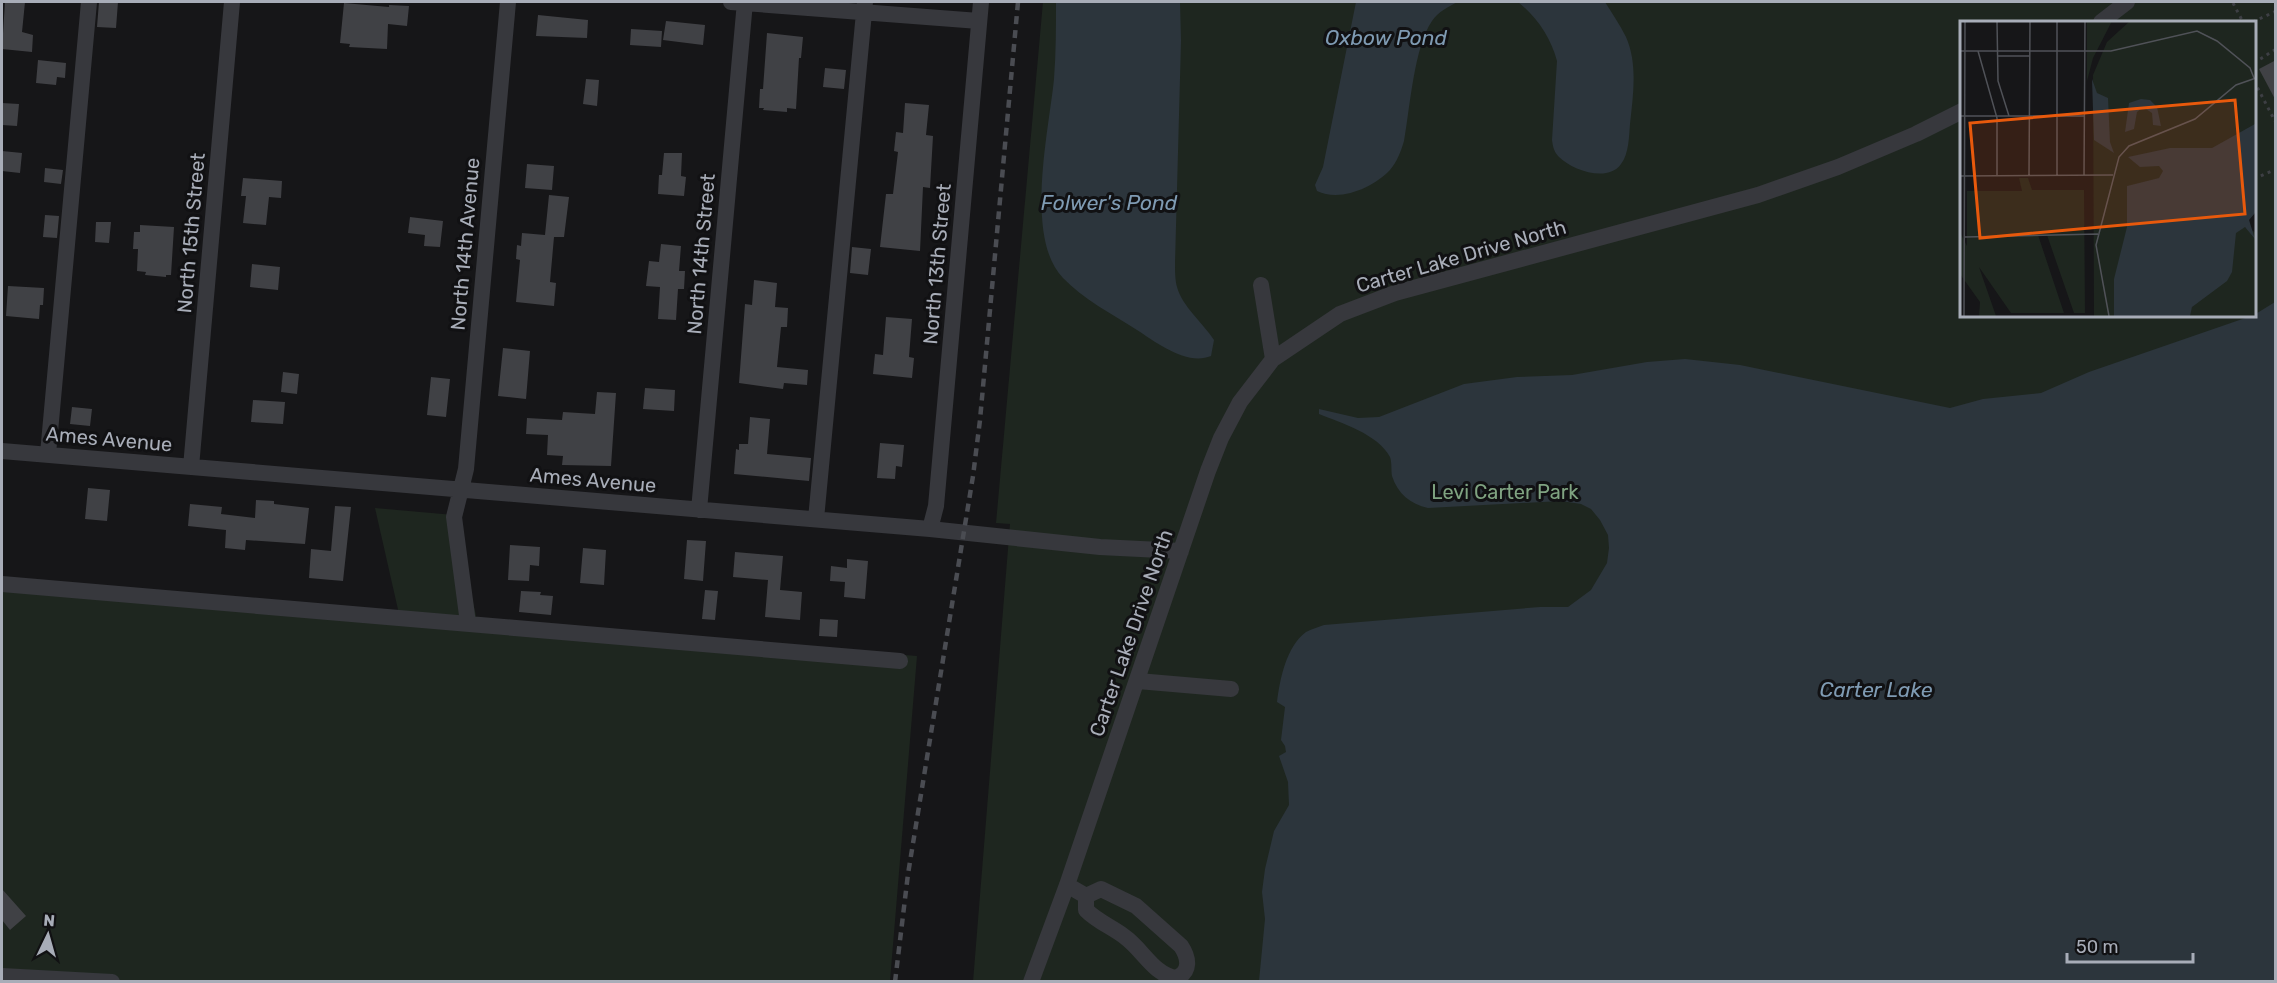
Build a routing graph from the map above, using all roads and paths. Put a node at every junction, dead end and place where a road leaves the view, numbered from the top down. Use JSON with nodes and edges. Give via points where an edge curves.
{"nodes":[{"id":1,"x":89,"y":2,"type":"edge"},
{"id":2,"x":232,"y":2,"type":"edge"},
{"id":3,"x":508,"y":2,"type":"edge"},
{"id":4,"x":740,"y":2,"type":"edge"},
{"id":5,"x":981,"y":2,"type":"edge"},
{"id":6,"x":2127,"y":2,"type":"edge"},
{"id":7,"x":2233,"y":3,"type":"edge"},
{"id":8,"x":865,"y":7,"type":"edge"},
{"id":9,"x":2276,"y":11,"type":"edge"},
{"id":10,"x":979,"y":21,"type":"junction"},
{"id":11,"x":2102,"y":21,"type":"edge"},
{"id":12,"x":2242,"y":21,"type":"edge"},
{"id":13,"x":2255,"y":21,"type":"edge"},
{"id":14,"x":2276,"y":49,"type":"edge"},
{"id":15,"x":2256,"y":62,"type":"edge"},
{"id":16,"x":2256,"y":84,"type":"edge"},
{"id":17,"x":1960,"y":112,"type":"edge"},
{"id":18,"x":2274,"y":114,"type":"edge"},
{"id":19,"x":2276,"y":123,"type":"edge"},
{"id":20,"x":2276,"y":169,"type":"edge"},
{"id":21,"x":2256,"y":179,"type":"edge"},
{"id":22,"x":1261,"y":285,"type":"dead end"},
{"id":23,"x":1273,"y":359,"type":"junction"},
{"id":24,"x":2,"y":451,"type":"edge"},
{"id":25,"x":48,"y":454,"type":"junction"},
{"id":26,"x":190,"y":467,"type":"junction"},
{"id":27,"x":460,"y":490,"type":"junction"},
{"id":28,"x":699,"y":510,"type":"junction"},
{"id":29,"x":816,"y":519,"type":"junction"},
{"id":30,"x":930,"y":529,"type":"junction"},
{"id":31,"x":1181,"y":551,"type":"junction"},
{"id":32,"x":2,"y":584,"type":"edge"},
{"id":33,"x":468,"y":623,"type":"junction"},
{"id":34,"x":900,"y":661,"type":"dead end"},
{"id":35,"x":1138,"y":681,"type":"junction"},
{"id":36,"x":1231,"y":689,"type":"dead end"},
{"id":37,"x":1067,"y":885,"type":"junction"},
{"id":38,"x":1086,"y":896,"type":"junction"},
{"id":39,"x":2,"y":976,"type":"edge"},
{"id":40,"x":20,"y":979,"type":"edge"},
{"id":41,"x":112,"y":981,"type":"edge"},
{"id":42,"x":1031,"y":981,"type":"edge"}],
"edges":[{"from":1,"to":25,"type":"street"},
{"from":2,"to":26,"type":"street","name":"North 15th Street"},
{"from":3,"to":27,"type":"street","name":"North 14th Avenue","via":[[466,469]]},
{"from":4,"to":8,"type":"street"},
{"from":4,"to":28,"type":"street","name":"North 14th Street"},
{"from":5,"to":10,"type":"street","name":"North 13th Street"},
{"from":6,"to":11,"type":"street"},
{"from":7,"to":12,"type":"path"},
{"from":8,"to":10,"type":"street"},
{"from":8,"to":29,"type":"street"},
{"from":9,"to":13,"type":"path"},
{"from":10,"to":30,"type":"street","name":"North 13th Street","via":[[936,506]]},
{"from":14,"to":15,"type":"path"},
{"from":16,"to":18,"type":"path"},
{"from":17,"to":23,"type":"street","name":"Carter Lake Drive North","via":[[1838,167],[1758,195],[1395,293],[1340,314]]},
{"from":18,"to":19,"type":"path"},
{"from":20,"to":21,"type":"path"},
{"from":22,"to":23,"type":"street"},
{"from":23,"to":31,"type":"street","name":"Carter Lake Drive North","via":[[1240,402],[1221,438]]},
{"from":24,"to":25,"type":"street","name":"Ames Avenue"},
{"from":25,"to":26,"type":"street","name":"Ames Avenue"},
{"from":26,"to":27,"type":"street","name":"Ames Avenue"},
{"from":27,"to":28,"type":"street","name":"Ames Avenue"},
{"from":27,"to":33,"type":"street","name":"North 14th Avenue","via":[[454,518]]},
{"from":28,"to":29,"type":"street","name":"Ames Avenue"},
{"from":29,"to":30,"type":"street","name":"Ames Avenue"},
{"from":30,"to":31,"type":"street","name":"Ames Avenue","via":[[1100,547]]},
{"from":31,"to":35,"type":"street","name":"Carter Lake Drive North"},
{"from":32,"to":33,"type":"street"},
{"from":33,"to":34,"type":"street"},
{"from":35,"to":36,"type":"street"},
{"from":35,"to":37,"type":"street","name":"Carter Lake Drive North"},
{"from":37,"to":38,"type":"street"},
{"from":37,"to":42,"type":"street","name":"Carter Lake Drive North"},
{"from":38,"to":38,"type":"street","via":[[1086,910],[1126,937],[1165,976],[1176,978],[1186,972],[1188,964],[1181,946],[1136,906],[1101,889]]},
{"from":39,"to":40,"type":"street"},
{"from":40,"to":41,"type":"street"}]}
